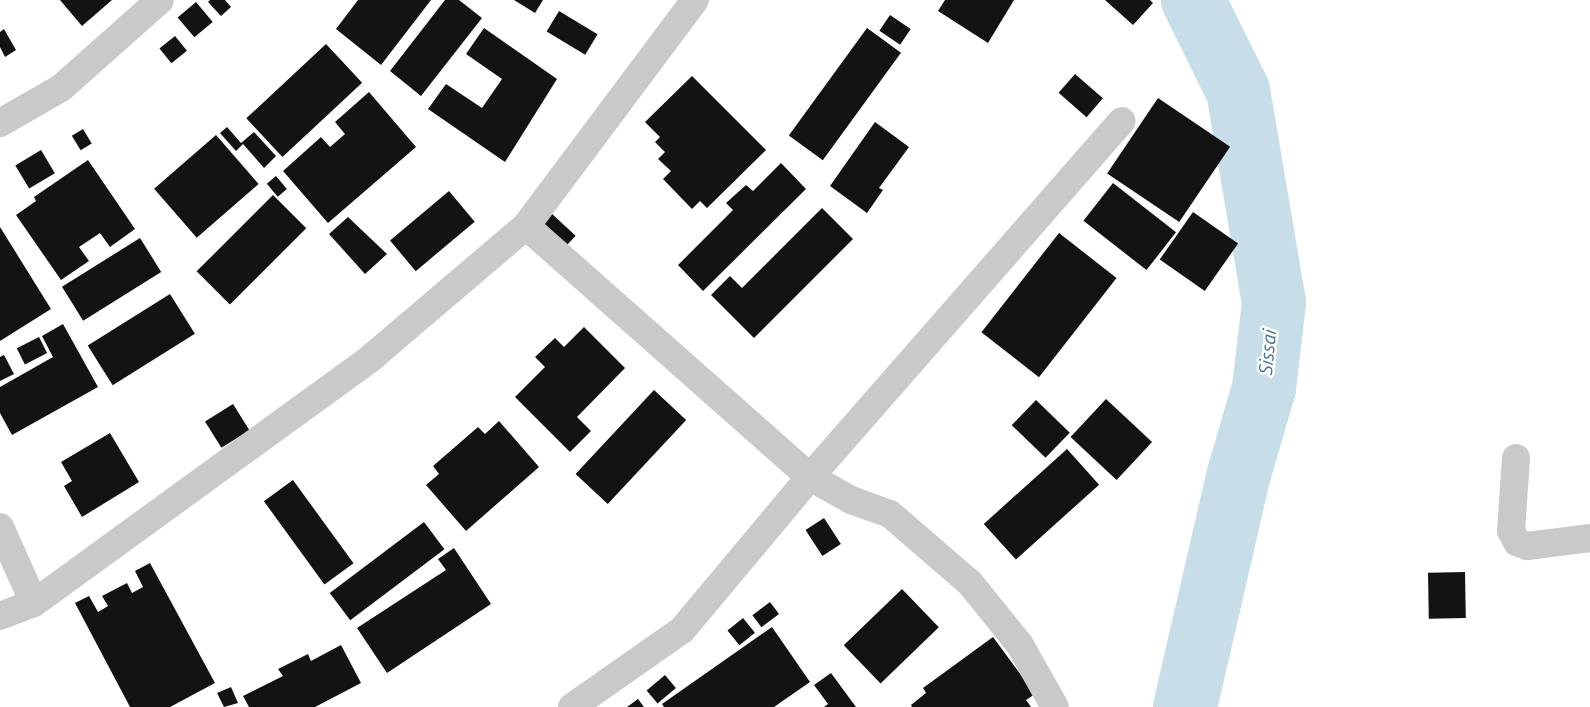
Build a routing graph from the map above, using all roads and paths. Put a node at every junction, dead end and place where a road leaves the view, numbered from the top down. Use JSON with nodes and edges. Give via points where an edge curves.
{"nodes":[{"id":1,"x":160,"y":0,"type":"edge"},
{"id":2,"x":695,"y":0,"type":"edge"},
{"id":3,"x":1122,"y":121,"type":"dead end"},
{"id":4,"x":0,"y":123,"type":"edge"},
{"id":5,"x":526,"y":226,"type":"junction"},
{"id":6,"x":1516,"y":458,"type":"dead end"},
{"id":7,"x":810,"y":477,"type":"junction"},
{"id":8,"x":0,"y":527,"type":"edge"},
{"id":9,"x":1590,"y":538,"type":"edge"},
{"id":10,"x":34,"y":603,"type":"junction"},
{"id":11,"x":0,"y":616,"type":"edge"},
{"id":12,"x":572,"y":707,"type":"edge"},
{"id":13,"x":1055,"y":707,"type":"edge"}],
"edges":[{"from":1,"to":4,"type":"street","via":[[61,88]]},
{"from":2,"to":5,"type":"street"},
{"from":3,"to":7,"type":"street"},
{"from":5,"to":7,"type":"street"},
{"from":5,"to":10,"type":"street","via":[[372,357]]},
{"from":6,"to":9,"type":"street","via":[[1511,531],[1517,542],[1527,546]]},
{"from":7,"to":12,"type":"street","via":[[682,630]]},
{"from":7,"to":13,"type":"street","via":[[851,500],[890,514],[970,583],[1020,645]]},
{"from":8,"to":10,"type":"street"},
{"from":10,"to":11,"type":"street"}]}
